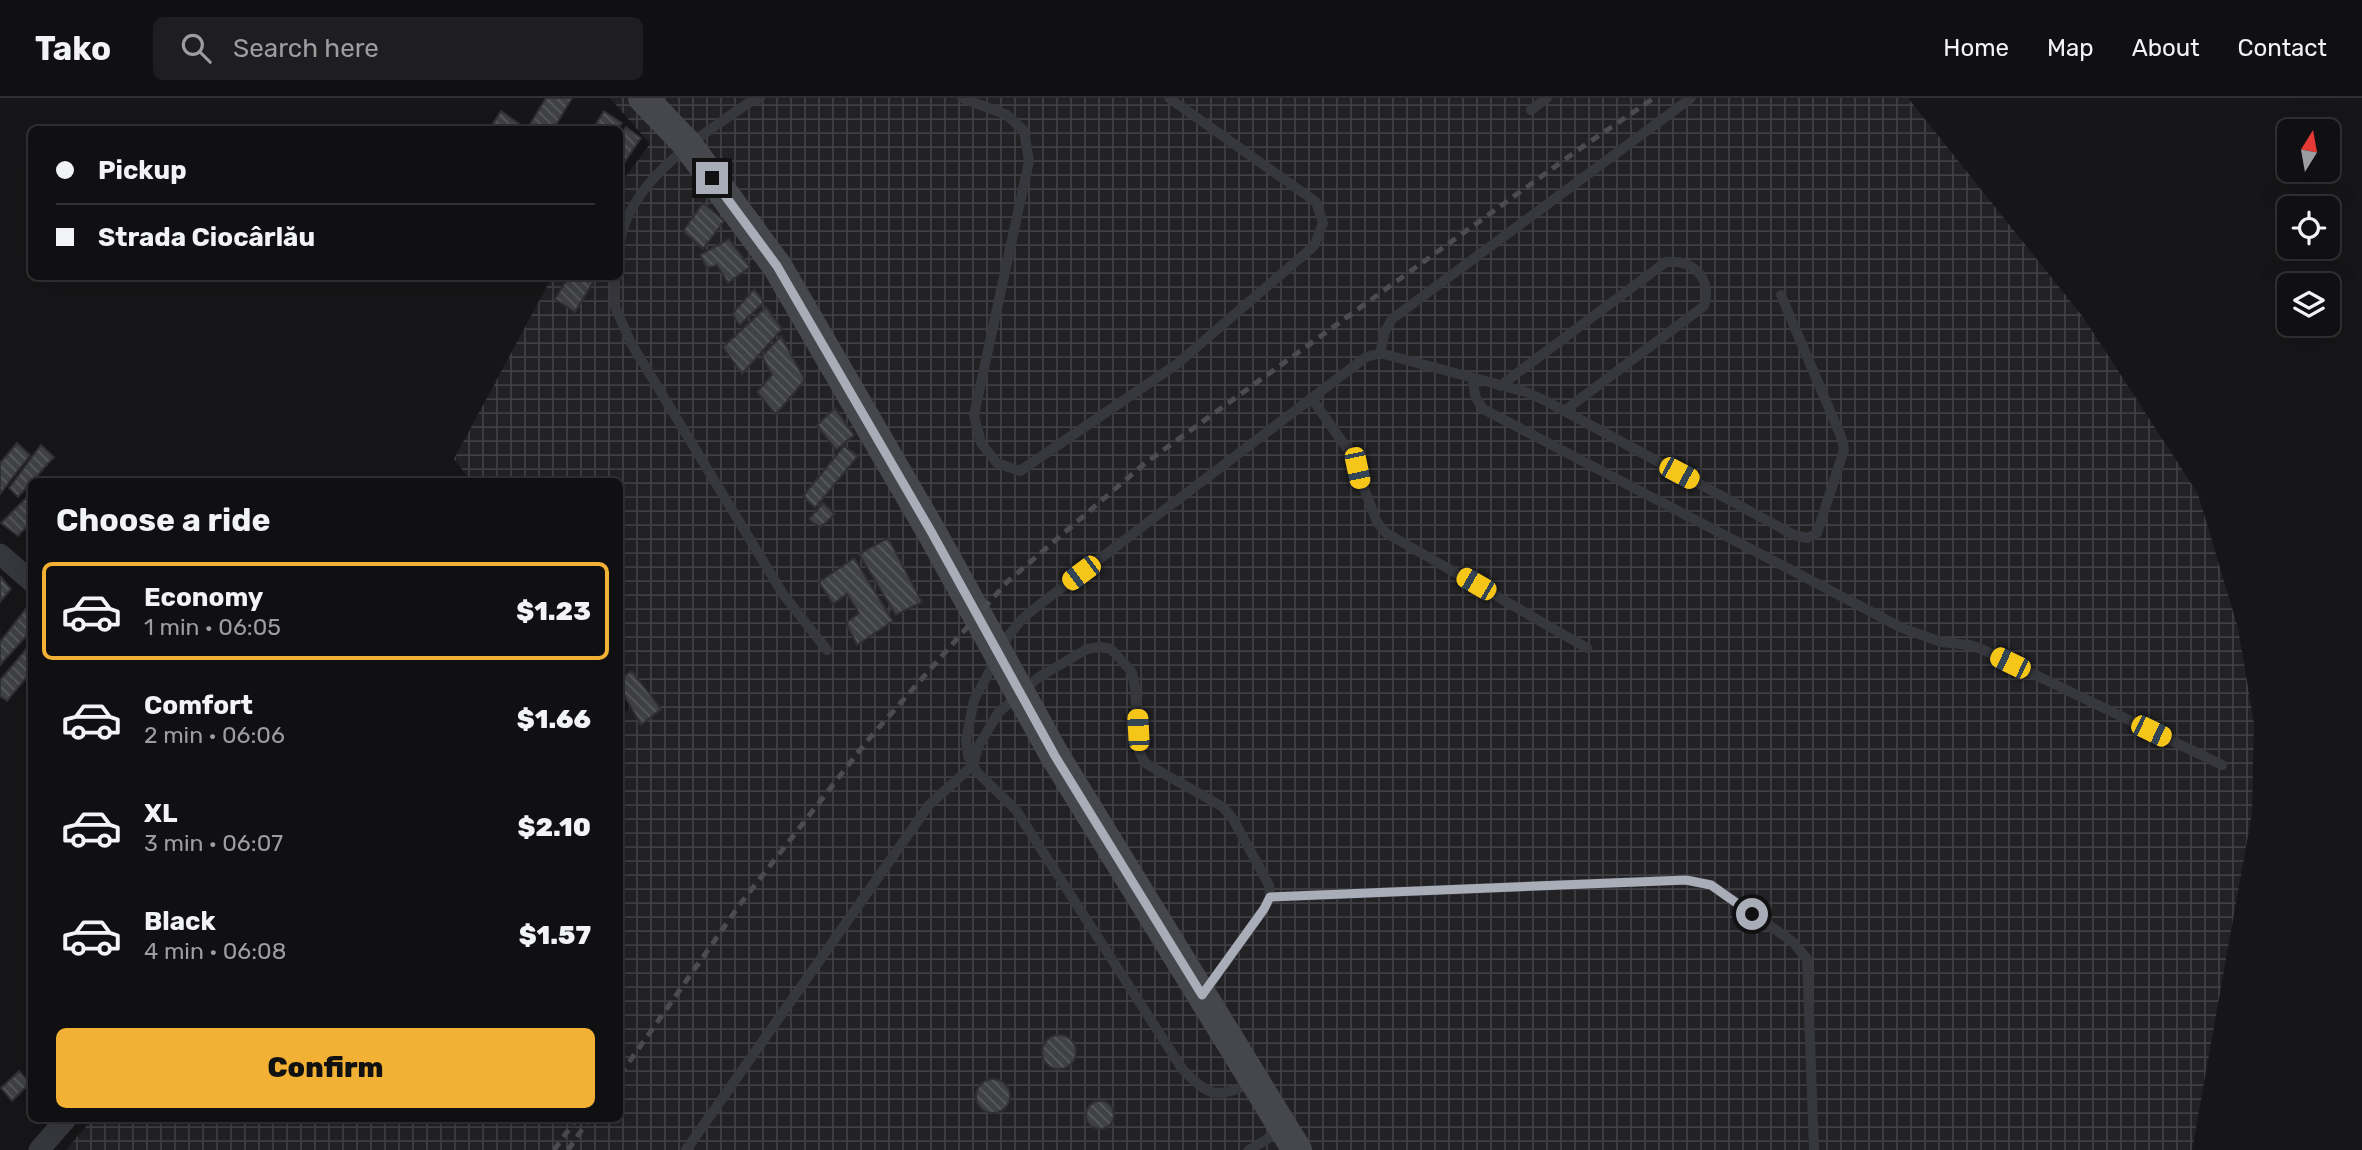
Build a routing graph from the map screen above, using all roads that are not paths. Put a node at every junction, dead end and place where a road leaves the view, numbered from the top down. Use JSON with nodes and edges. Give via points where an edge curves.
{"nodes":[{"id":1,"x":643,"y":98,"type":"edge"},
{"id":2,"x":760,"y":98,"type":"edge"},
{"id":3,"x":962,"y":98,"type":"edge"},
{"id":4,"x":1169,"y":98,"type":"edge"},
{"id":5,"x":1547,"y":98,"type":"edge"},
{"id":6,"x":1691,"y":98,"type":"edge"},
{"id":7,"x":1531,"y":110,"type":"dead end"},
{"id":8,"x":687,"y":144,"type":"junction"},
{"id":9,"x":623,"y":228,"type":"edge"},
{"id":10,"x":615,"y":280,"type":"edge"},
{"id":11,"x":1780,"y":295,"type":"dead end"},
{"id":12,"x":1380,"y":353,"type":"junction"},
{"id":13,"x":1473,"y":379,"type":"junction"},
{"id":14,"x":1500,"y":386,"type":"junction"},
{"id":15,"x":1312,"y":398,"type":"junction"},
{"id":16,"x":1564,"y":411,"type":"junction"},
{"id":17,"x":0,"y":554,"type":"edge"},
{"id":18,"x":28,"y":578,"type":"edge"},
{"id":19,"x":1587,"y":648,"type":"dead end"},
{"id":20,"x":827,"y":650,"type":"dead end"},
{"id":21,"x":973,"y":765,"type":"junction"},
{"id":22,"x":2222,"y":765,"type":"dead end"},
{"id":23,"x":1270,"y":897,"type":"junction"},
{"id":24,"x":1202,"y":995,"type":"junction"},
{"id":25,"x":1255,"y":1082,"type":"junction"},
{"id":26,"x":64,"y":1122,"type":"edge"},
{"id":27,"x":1291,"y":1139,"type":"edge"},
{"id":28,"x":39,"y":1150,"type":"edge"},
{"id":29,"x":686,"y":1150,"type":"edge"},
{"id":30,"x":1249,"y":1150,"type":"edge"},
{"id":31,"x":1814,"y":1150,"type":"edge"}],
"edges":[{"from":1,"to":8,"type":"main road"},
{"from":2,"to":8,"type":"lane"},
{"from":3,"to":4,"type":"lane","via":[[1007,115],[1024,131],[1029,161],[974,415],[981,443],[997,463],[1020,471],[1177,364],[1314,246],[1322,223],[1316,202]]},
{"from":5,"to":7,"type":"lane"},
{"from":6,"to":12,"type":"lane","via":[[1392,319]]},
{"from":8,"to":9,"type":"lane","via":[[655,176]]},
{"from":8,"to":24,"type":"main road","via":[[777,266],[1055,756]]},
{"from":10,"to":20,"type":"lane","via":[[615,307],[631,343],[783,594]]},
{"from":11,"to":16,"type":"lane","via":[[1844,450],[1817,533],[1808,538],[1794,535]]},
{"from":12,"to":13,"type":"lane"},
{"from":12,"to":15,"type":"lane","via":[[1366,357]]},
{"from":13,"to":14,"type":"lane"},
{"from":13,"to":22,"type":"lane","via":[[1483,409],[1902,628],[1986,651]]},
{"from":14,"to":16,"type":"lane","via":[[1526,392]]},
{"from":14,"to":16,"type":"lane","via":[[1666,262],[1680,260],[1690,265],[1705,282],[1704,306]]},
{"from":15,"to":19,"type":"lane","via":[[1351,454],[1377,522],[1386,533]]},
{"from":15,"to":21,"type":"lane","via":[[1022,619],[974,700],[966,740]]},
{"from":17,"to":18,"type":"street"},
{"from":21,"to":23,"type":"lane","via":[[998,713],[1039,677],[1087,649],[1111,649],[1132,672],[1139,751],[1145,763],[1223,807],[1269,885]]},
{"from":21,"to":25,"type":"lane","via":[[1016,810],[1183,1070],[1213,1093],[1223,1094]]},
{"from":21,"to":29,"type":"lane","via":[[929,804]]},
{"from":23,"to":24,"type":"lane"},
{"from":23,"to":31,"type":"lane","via":[[1686,880],[1711,885],[1793,942],[1807,959]]},
{"from":24,"to":25,"type":"main road"},
{"from":25,"to":27,"type":"main road"},
{"from":26,"to":28,"type":"street"},
{"from":27,"to":30,"type":"lane"}]}
